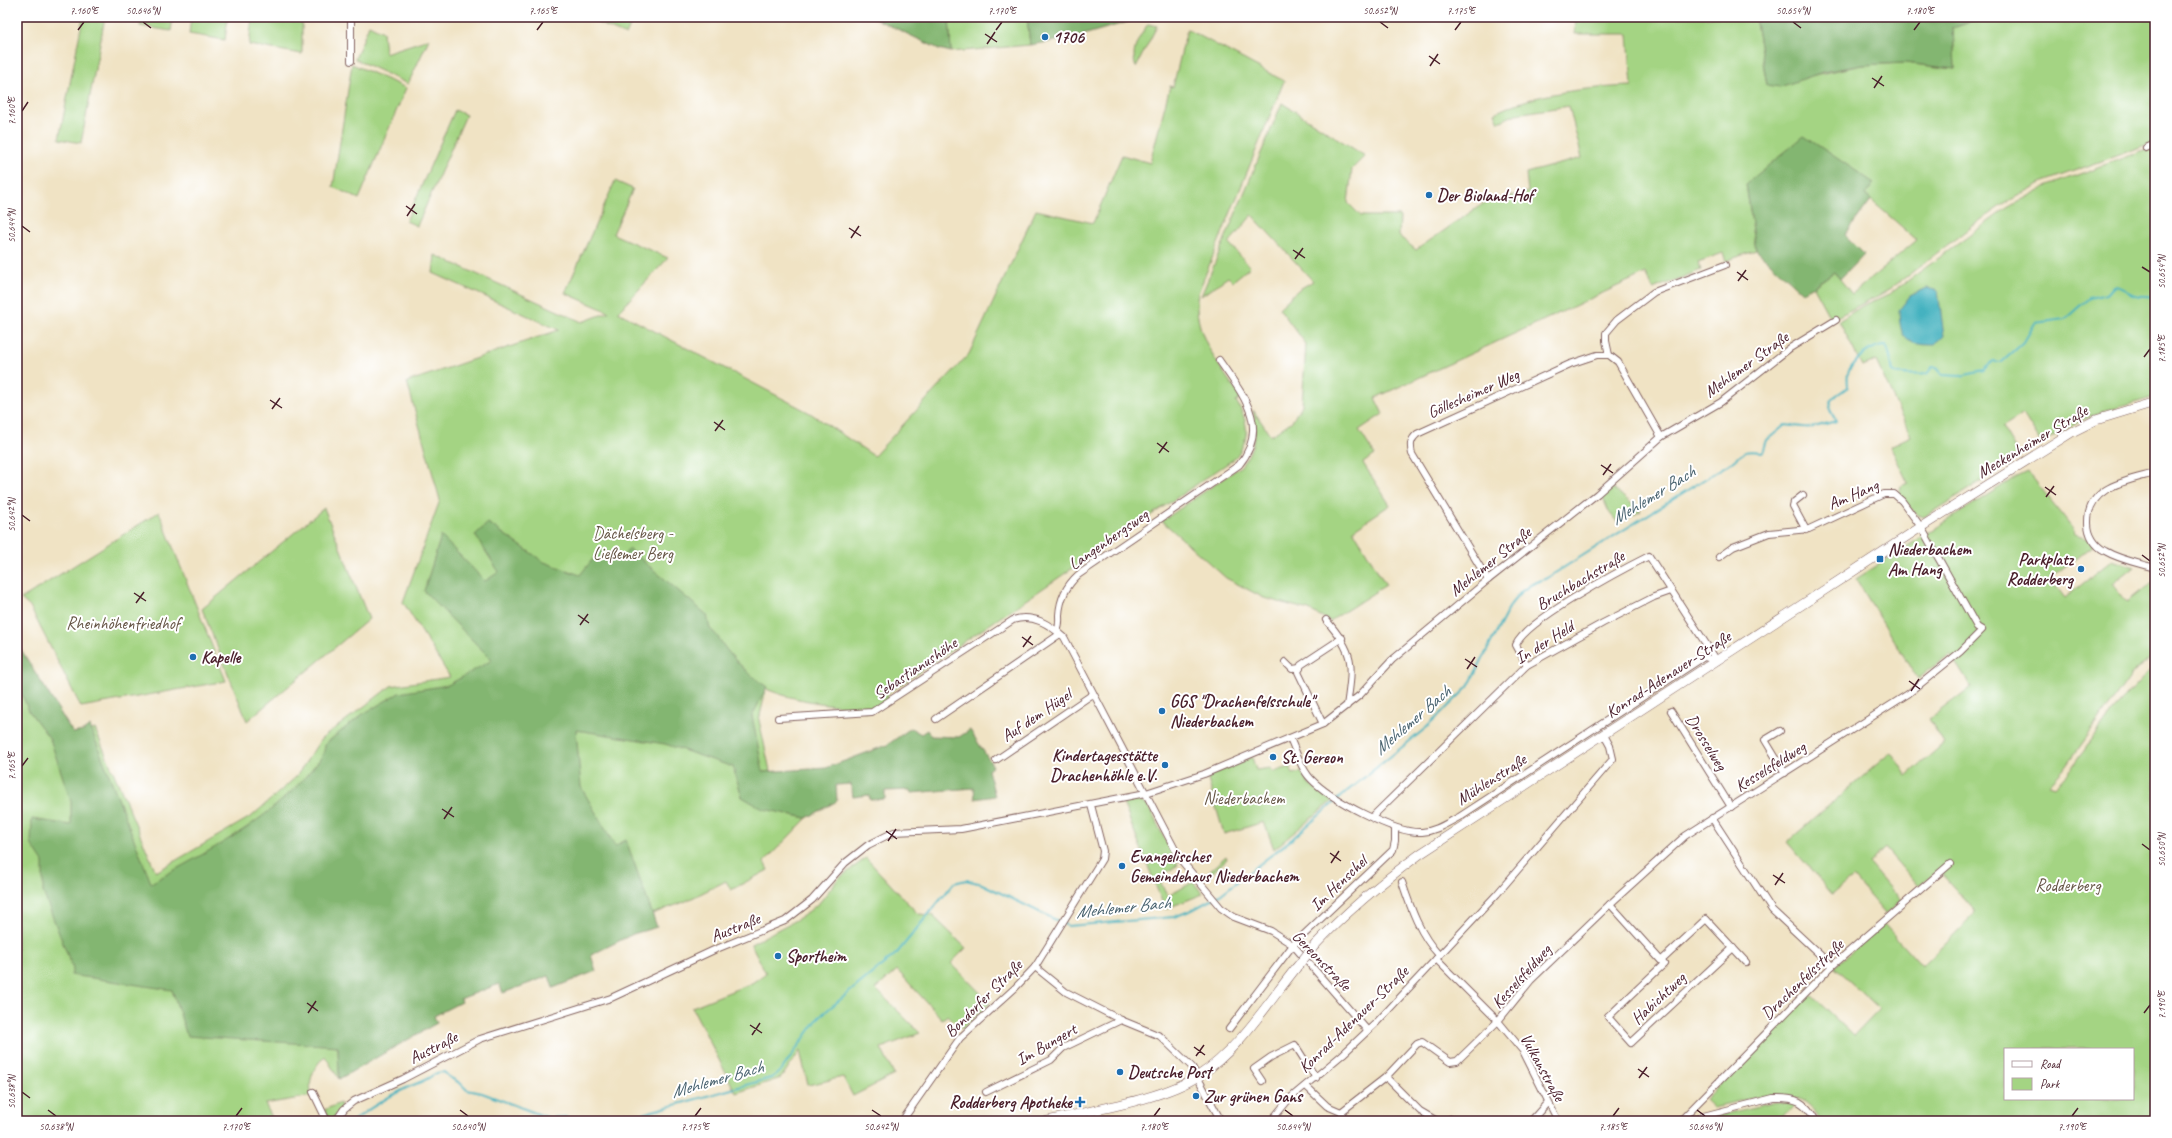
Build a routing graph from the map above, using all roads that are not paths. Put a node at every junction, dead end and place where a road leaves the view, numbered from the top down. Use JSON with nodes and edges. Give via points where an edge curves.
{"nodes":[{"id":1,"x":351,"y":17,"type":"edge"},
{"id":2,"x":351,"y":61,"type":"dead end"},
{"id":3,"x":2155,"y":144,"type":"edge"},
{"id":4,"x":2146,"y":148,"type":"dead end"},
{"id":5,"x":1725,"y":265,"type":"dead end"},
{"id":6,"x":1836,"y":320,"type":"dead end"},
{"id":7,"x":1609,"y":355,"type":"junction"},
{"id":8,"x":1219,"y":360,"type":"dead end"},
{"id":9,"x":2155,"y":402,"type":"edge"},
{"id":10,"x":1661,"y":436,"type":"junction"},
{"id":11,"x":2155,"y":473,"type":"edge"},
{"id":12,"x":1803,"y":495,"type":"dead end"},
{"id":13,"x":1931,"y":521,"type":"joint"},
{"id":14,"x":1921,"y":528,"type":"junction"},
{"id":15,"x":1806,"y":530,"type":"junction"},
{"id":16,"x":1718,"y":558,"type":"dead end"},
{"id":17,"x":2155,"y":568,"type":"edge"},
{"id":18,"x":1488,"y":580,"type":"junction"},
{"id":19,"x":1671,"y":591,"type":"junction"},
{"id":20,"x":1326,"y":620,"type":"dead end"},
{"id":21,"x":1059,"y":632,"type":"junction"},
{"id":22,"x":1342,"y":638,"type":"junction"},
{"id":23,"x":1717,"y":661,"type":"junction"},
{"id":24,"x":1284,"y":662,"type":"dead end"},
{"id":25,"x":1527,"y":665,"type":"junction"},
{"id":26,"x":1300,"y":668,"type":"junction"},
{"id":27,"x":1093,"y":694,"type":"junction"},
{"id":28,"x":1347,"y":706,"type":"junction"},
{"id":29,"x":1671,"y":711,"type":"dead end"},
{"id":30,"x":778,"y":718,"type":"dead end"},
{"id":31,"x":936,"y":720,"type":"dead end"},
{"id":32,"x":1323,"y":724,"type":"junction"},
{"id":33,"x":1780,"y":731,"type":"dead end"},
{"id":34,"x":1604,"y":735,"type":"junction"},
{"id":35,"x":1290,"y":738,"type":"junction"},
{"id":36,"x":996,"y":760,"type":"dead end"},
{"id":37,"x":1785,"y":773,"type":"junction"},
{"id":38,"x":1146,"y":793,"type":"junction"},
{"id":39,"x":1091,"y":805,"type":"junction"},
{"id":40,"x":1731,"y":807,"type":"junction"},
{"id":41,"x":1372,"y":817,"type":"junction"},
{"id":42,"x":1712,"y":818,"type":"junction"},
{"id":43,"x":1395,"y":828,"type":"junction"},
{"id":44,"x":1950,"y":864,"type":"dead end"},
{"id":45,"x":1402,"y":882,"type":"dead end"},
{"id":46,"x":1610,"y":904,"type":"junction"},
{"id":47,"x":1293,"y":945,"type":"junction"},
{"id":48,"x":1733,"y":948,"type":"junction"},
{"id":49,"x":1438,"y":957,"type":"junction"},
{"id":50,"x":1663,"y":962,"type":"junction"},
{"id":51,"x":1746,"y":962,"type":"dead end"},
{"id":52,"x":1035,"y":966,"type":"junction"},
{"id":53,"x":1832,"y":966,"type":"junction"},
{"id":54,"x":1121,"y":1020,"type":"junction"},
{"id":55,"x":1498,"y":1021,"type":"junction"},
{"id":56,"x":1229,"y":1029,"type":"dead end"},
{"id":57,"x":1367,"y":1030,"type":"junction"},
{"id":58,"x":1198,"y":1076,"type":"junction"},
{"id":59,"x":1386,"y":1077,"type":"junction"},
{"id":60,"x":1316,"y":1078,"type":"junction"},
{"id":61,"x":1262,"y":1081,"type":"dead end"},
{"id":62,"x":1306,"y":1086,"type":"junction"},
{"id":63,"x":313,"y":1092,"type":"dead end"},
{"id":64,"x":986,"y":1092,"type":"dead end"},
{"id":65,"x":1548,"y":1102,"type":"junction"},
{"id":66,"x":1341,"y":1112,"type":"junction"},
{"id":67,"x":327,"y":1121,"type":"edge"},
{"id":68,"x":336,"y":1121,"type":"edge"},
{"id":69,"x":902,"y":1121,"type":"edge"},
{"id":70,"x":1048,"y":1121,"type":"edge"},
{"id":71,"x":1221,"y":1121,"type":"edge"},
{"id":72,"x":1271,"y":1121,"type":"edge"},
{"id":73,"x":1345,"y":1121,"type":"edge"},
{"id":74,"x":1437,"y":1121,"type":"edge"},
{"id":75,"x":1531,"y":1121,"type":"edge"},
{"id":76,"x":1558,"y":1121,"type":"edge"},
{"id":77,"x":1680,"y":1121,"type":"edge"},
{"id":78,"x":1684,"y":1121,"type":"edge"},
{"id":79,"x":1816,"y":1121,"type":"edge"}],
"edges":[{"from":1,"to":2,"type":"street"},
{"from":3,"to":4,"type":"street"},
{"from":5,"to":7,"type":"street","via":[[1654,292],[1627,312],[1610,326],[1606,333]]},
{"from":6,"to":10,"type":"street","name":"Mehlemer Straße","via":[[1790,348],[1721,402]]},
{"from":7,"to":10,"type":"street","via":[[1618,362]]},
{"from":7,"to":18,"type":"street","name":"Göllesheimer Weg","via":[[1597,355],[1570,364],[1417,434],[1411,440],[1412,454]]},
{"from":8,"to":21,"type":"street","name":"Langenbergsweg","via":[[1252,411],[1254,427],[1247,455],[1239,465],[1078,575],[1064,591]]},
{"from":9,"to":13,"type":"main road","name":"Meckenheimer Straße","via":[[2096,420],[2072,432]]},
{"from":10,"to":18,"type":"street","name":"Mehlemer Straße","via":[[1597,494]]},
{"from":11,"to":17,"type":"street","via":[[2103,490],[2091,506],[2088,525],[2093,539],[2104,551]]},
{"from":12,"to":15,"type":"street","name":"Am Hang","via":[[1793,506]]},
{"from":13,"to":14,"type":"main road","name":"Konrad-Adenauer-Straße"},
{"from":14,"to":15,"type":"street","name":"Am Hang","via":[[1902,500],[1894,494],[1884,494]]},
{"from":14,"to":23,"type":"main road","name":"Konrad-Adenauer-Straße"},
{"from":14,"to":37,"type":"street","name":"Kesselsfeldweg","via":[[1977,627],[1982,630],[1960,652],[1908,694]]},
{"from":15,"to":16,"type":"street","name":"Am Hang","via":[[1769,533],[1733,548]]},
{"from":18,"to":28,"type":"street","name":"Mehlemer Straße","via":[[1392,660],[1373,683]]},
{"from":19,"to":23,"type":"street"},
{"from":19,"to":25,"type":"street","name":"In der Held","via":[[1615,617]]},
{"from":19,"to":25,"type":"street","name":"Bruchbachstraße","via":[[1649,556],[1538,621],[1519,638],[1516,645]]},
{"from":20,"to":22,"type":"street"},
{"from":21,"to":27,"type":"street","via":[[1067,642]]},
{"from":21,"to":30,"type":"street","name":"Sebastianushöhe","via":[[1043,621],[1017,618],[872,712]]},
{"from":21,"to":31,"type":"street"},
{"from":22,"to":26,"type":"street"},
{"from":22,"to":28,"type":"street","via":[[1350,654],[1351,678]]},
{"from":23,"to":34,"type":"main road","name":"Konrad-Adenauer-Straße"},
{"from":23,"to":43,"type":"street","name":"Mühlenstraße","via":[[1704,657],[1436,829],[1422,832]]},
{"from":24,"to":26,"type":"street","via":[[1292,669]]},
{"from":25,"to":41,"type":"street","name":"In der Held"},
{"from":26,"to":32,"type":"street","via":[[1298,672]]},
{"from":27,"to":36,"type":"street","name":"Auf dem Hügel"},
{"from":27,"to":38,"type":"street"},
{"from":28,"to":32,"type":"street","name":"Mehlemer Straße"},
{"from":29,"to":40,"type":"street","name":"Drosselweg"},
{"from":32,"to":35,"type":"street","name":"Mehlemer Straße"},
{"from":33,"to":37,"type":"street","via":[[1765,740]]},
{"from":34,"to":49,"type":"street","name":"Konrad-Adenauer-Straße","via":[[1613,759],[1497,894]]},
{"from":34,"to":58,"type":"main road","bridge":true,"via":[[1420,854],[1378,885],[1315,945],[1225,1054]]},
{"from":35,"to":38,"type":"street","name":"Mehlemer Straße","via":[[1204,774]]},
{"from":35,"to":41,"type":"street","name":"Mühlenstraße","via":[[1311,779],[1343,803]]},
{"from":37,"to":40,"type":"street","name":"Kesselsfeldweg"},
{"from":38,"to":39,"type":"street","name":"Austraße"},
{"from":38,"to":47,"type":"street","name":"Gereonstraße","via":[[1180,858],[1216,904],[1234,917],[1271,931]]},
{"from":39,"to":52,"type":"street","name":"Bondorfer Straße","via":[[1103,851],[1102,859]]},
{"from":39,"to":68,"type":"street","name":"Austraße","via":[[961,829],[894,832],[868,845],[845,863],[812,900],[785,922],[714,950],[611,998],[480,1039],[354,1101],[344,1109]]},
{"from":40,"to":42,"type":"street","name":"Kesselsfeldweg"},
{"from":41,"to":43,"type":"street","name":"Mühlenstraße"},
{"from":42,"to":46,"type":"street","name":"Kesselsfeldweg","via":[[1686,836]]},
{"from":42,"to":53,"type":"street","via":[[1772,910]]},
{"from":43,"to":47,"type":"street","name":"Im Henschel","via":[[1393,850]]},
{"from":44,"to":53,"type":"street","name":"Drachenfelsstraße"},
{"from":45,"to":49,"type":"street","via":[[1427,942]]},
{"from":46,"to":50,"type":"street"},
{"from":46,"to":55,"type":"street","name":"Kesselsfeldweg","via":[[1532,980]]},
{"from":47,"to":56,"type":"street","name":"Im Henschel"},
{"from":47,"to":57,"type":"street","name":"Gereonstraße"},
{"from":48,"to":50,"type":"street","via":[[1706,919]]},
{"from":48,"to":50,"type":"street","name":"Habichtweg","via":[[1631,1043],[1608,1017]]},
{"from":48,"to":51,"type":"street"},
{"from":49,"to":55,"type":"street","name":"Vulkanstraße"},
{"from":49,"to":57,"type":"street","name":"Konrad-Adenauer-Straße"},
{"from":52,"to":54,"type":"street","name":"Im Bungert","via":[[1066,992]]},
{"from":52,"to":69,"type":"street","name":"Bondorfer Straße","via":[[1015,988],[960,1038]]},
{"from":53,"to":77,"type":"street","name":"Drachenfelsstraße"},
{"from":54,"to":58,"type":"street","name":"Im Bungert","via":[[1160,1036]]},
{"from":54,"to":64,"type":"street","name":"Im Bungert","via":[[1063,1048],[1050,1060]]},
{"from":55,"to":59,"type":"street","name":"Kesselsfeldweg","via":[[1457,1061],[1450,1062],[1422,1042],[1417,1044]]},
{"from":55,"to":65,"type":"street","name":"Vulkanstraße","via":[[1523,1051]]},
{"from":57,"to":60,"type":"street","name":"Konrad-Adenauer-Straße"},
{"from":58,"to":70,"type":"main road","via":[[1174,1088],[1145,1097]]},
{"from":58,"to":71,"type":"street"},
{"from":59,"to":66,"type":"street"},
{"from":59,"to":74,"type":"street","via":[[1420,1111]]},
{"from":60,"to":61,"type":"street","via":[[1295,1046],[1271,1057],[1254,1069]]},
{"from":60,"to":62,"type":"street","name":"Konrad-Adenauer-Straße"},
{"from":62,"to":66,"type":"street","via":[[1327,1106]]},
{"from":62,"to":72,"type":"street","name":"Konrad-Adenauer-Straße","via":[[1289,1099]]},
{"from":63,"to":67,"type":"street"},
{"from":65,"to":75,"type":"street"},
{"from":65,"to":76,"type":"street","name":"Vulkanstraße"},
{"from":66,"to":73,"type":"street"},
{"from":78,"to":79,"type":"street","via":[[1773,1098],[1786,1098],[1798,1101],[1809,1108]]}]}
